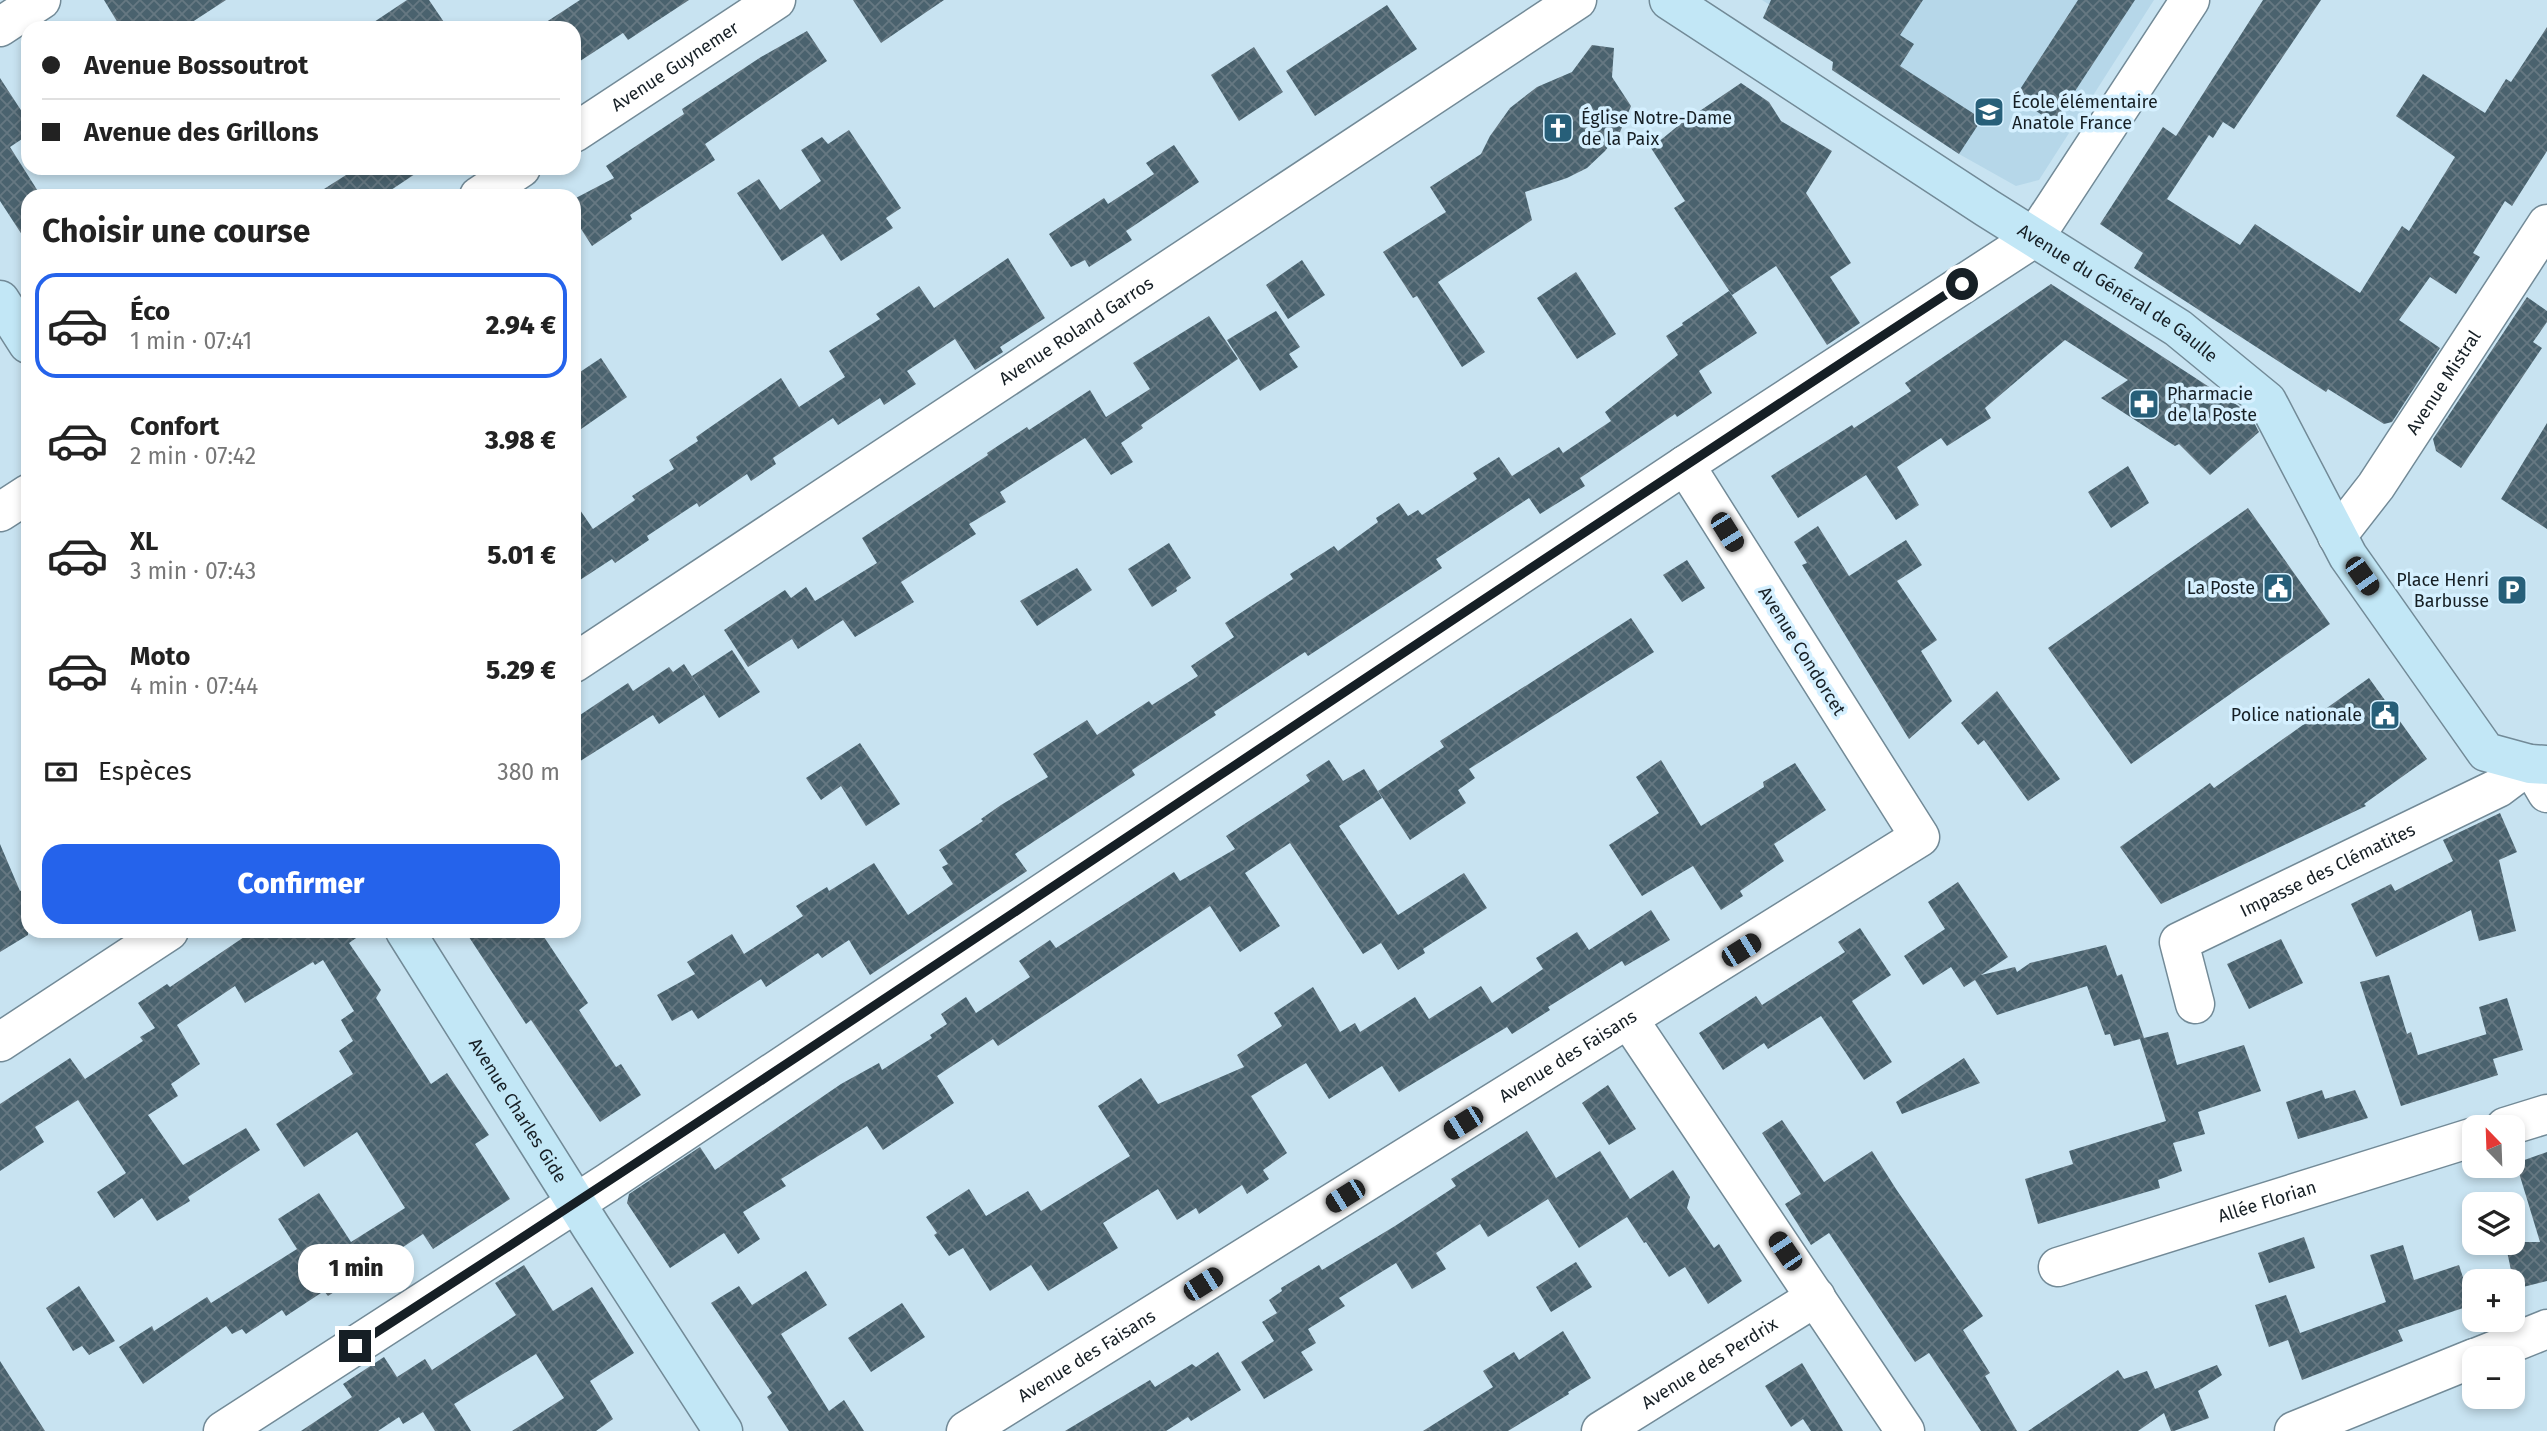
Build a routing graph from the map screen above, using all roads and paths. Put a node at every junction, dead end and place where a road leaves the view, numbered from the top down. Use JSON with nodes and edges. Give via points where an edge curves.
{"nodes":[{"id":1,"x":41,"y":0,"type":"edge"},
{"id":2,"x":776,"y":0,"type":"edge"},
{"id":3,"x":1577,"y":0,"type":"edge"},
{"id":4,"x":1669,"y":0,"type":"edge"},
{"id":5,"x":2190,"y":0,"type":"edge"},
{"id":6,"x":0,"y":27,"type":"edge"},
{"id":7,"x":581,"y":128,"type":"edge"},
{"id":8,"x":510,"y":175,"type":"edge"},
{"id":9,"x":490,"y":189,"type":"edge"},
{"id":10,"x":2547,"y":224,"type":"edge"},
{"id":11,"x":2034,"y":238,"type":"junction"},
{"id":12,"x":0,"y":300,"type":"edge"},
{"id":13,"x":21,"y":333,"type":"edge"},
{"id":14,"x":1685,"y":465,"type":"junction"},
{"id":15,"x":21,"y":498,"type":"edge"},
{"id":16,"x":0,"y":512,"type":"edge"},
{"id":17,"x":2337,"y":536,"type":"junction"},
{"id":18,"x":581,"y":658,"type":"edge"},
{"id":19,"x":2541,"y":774,"type":"edge"},
{"id":20,"x":1920,"y":837,"type":"joint"},
{"id":21,"x":158,"y":938,"type":"edge"},
{"id":22,"x":409,"y":938,"type":"edge"},
{"id":23,"x":2195,"y":1004,"type":"dead end"},
{"id":24,"x":1629,"y":1020,"type":"junction"},
{"id":25,"x":0,"y":1042,"type":"edge"},
{"id":26,"x":2547,"y":1114,"type":"edge"},
{"id":27,"x":2525,"y":1121,"type":"edge"},
{"id":28,"x":2462,"y":1141,"type":"edge"},
{"id":29,"x":576,"y":1203,"type":"junction"},
{"id":30,"x":2058,"y":1267,"type":"dead end"},
{"id":31,"x":1816,"y":1297,"type":"junction"},
{"id":32,"x":2547,"y":1329,"type":"edge"},
{"id":33,"x":2505,"y":1346,"type":"edge"},
{"id":34,"x":2462,"y":1363,"type":"edge"},
{"id":35,"x":223,"y":1431,"type":"edge"},
{"id":36,"x":723,"y":1431,"type":"edge"},
{"id":37,"x":966,"y":1431,"type":"edge"},
{"id":38,"x":1601,"y":1431,"type":"edge"},
{"id":39,"x":1905,"y":1431,"type":"edge"},
{"id":40,"x":2294,"y":1431,"type":"edge"}],
"edges":[{"from":1,"to":6,"type":"street"},
{"from":2,"to":7,"type":"street","name":"Avenue Guynemer"},
{"from":3,"to":18,"type":"street","name":"Avenue Roland Garros"},
{"from":4,"to":11,"type":"street","name":"Avenue du Général de Gaulle"},
{"from":5,"to":11,"type":"street"},
{"from":8,"to":9,"type":"street"},
{"from":10,"to":17,"type":"street","name":"Avenue Mistral","via":[[2376,486]]},
{"from":11,"to":14,"type":"street"},
{"from":11,"to":17,"type":"street","name":"Avenue du Général de Gaulle","via":[[2178,328],[2267,401]]},
{"from":12,"to":13,"type":"street"},
{"from":14,"to":20,"type":"street","name":"Avenue Condorcet"},
{"from":14,"to":29,"type":"street"},
{"from":15,"to":16,"type":"street"},
{"from":17,"to":19,"type":"street","name":"Avenue du Général de Gaulle","via":[[2486,752]]},
{"from":19,"to":23,"type":"street","name":"Impasse des Clématites","via":[[2498,788],[2179,943]]},
{"from":20,"to":24,"type":"street","name":"Avenue des Faisans"},
{"from":21,"to":25,"type":"street"},
{"from":22,"to":29,"type":"street","name":"Avenue Charles Gide"},
{"from":24,"to":31,"type":"street"},
{"from":24,"to":37,"type":"street","name":"Avenue des Faisans"},
{"from":26,"to":27,"type":"street"},
{"from":28,"to":30,"type":"street","name":"Allée Florian"},
{"from":29,"to":35,"type":"street"},
{"from":29,"to":36,"type":"street","name":"Avenue Charles Gide"},
{"from":31,"to":38,"type":"street","name":"Avenue des Perdrix"},
{"from":31,"to":39,"type":"street"},
{"from":32,"to":33,"type":"street"},
{"from":34,"to":40,"type":"street"}]}
